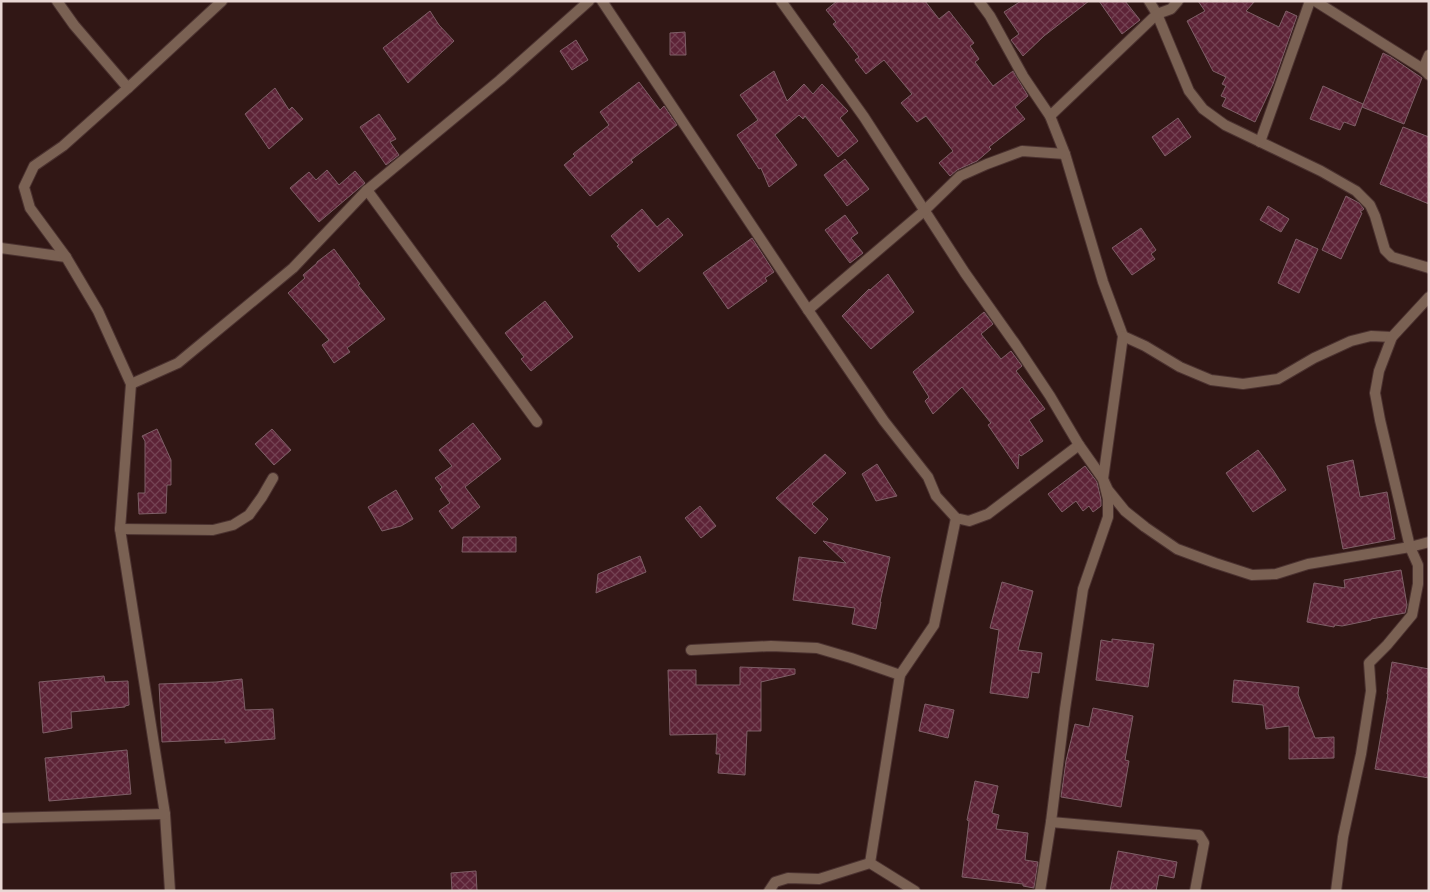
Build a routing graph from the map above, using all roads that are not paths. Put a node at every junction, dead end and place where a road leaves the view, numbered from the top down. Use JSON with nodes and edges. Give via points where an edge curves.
{"nodes":[{"id":1,"x":57,"y":1,"type":"edge"},
{"id":2,"x":222,"y":1,"type":"edge"},
{"id":3,"x":589,"y":1,"type":"edge"},
{"id":4,"x":602,"y":1,"type":"edge"},
{"id":5,"x":781,"y":1,"type":"edge"},
{"id":6,"x":979,"y":1,"type":"edge"},
{"id":7,"x":1149,"y":1,"type":"edge"},
{"id":8,"x":1178,"y":1,"type":"edge"},
{"id":9,"x":1310,"y":1,"type":"edge"},
{"id":10,"x":1314,"y":1,"type":"edge"},
{"id":11,"x":1157,"y":14,"type":"junction"},
{"id":12,"x":1429,"y":56,"type":"edge"},
{"id":13,"x":1426,"y":72,"type":"edge"},
{"id":14,"x":128,"y":88,"type":"junction"},
{"id":15,"x":1050,"y":116,"type":"junction"},
{"id":16,"x":1260,"y":142,"type":"junction"},
{"id":17,"x":1065,"y":154,"type":"junction"},
{"id":18,"x":367,"y":190,"type":"junction"},
{"id":19,"x":924,"y":211,"type":"junction"},
{"id":20,"x":1,"y":248,"type":"edge"},
{"id":21,"x":66,"y":257,"type":"junction"},
{"id":22,"x":1429,"y":268,"type":"edge"},
{"id":23,"x":1429,"y":297,"type":"edge"},
{"id":24,"x":808,"y":310,"type":"junction"},
{"id":25,"x":1123,"y":336,"type":"junction"},
{"id":26,"x":1392,"y":337,"type":"junction"},
{"id":27,"x":131,"y":384,"type":"junction"},
{"id":28,"x":537,"y":422,"type":"dead end"},
{"id":29,"x":1079,"y":445,"type":"junction"},
{"id":30,"x":273,"y":478,"type":"dead end"},
{"id":31,"x":1104,"y":479,"type":"junction"},
{"id":32,"x":956,"y":518,"type":"junction"},
{"id":33,"x":120,"y":528,"type":"junction"},
{"id":34,"x":1429,"y":542,"type":"edge"},
{"id":35,"x":1410,"y":547,"type":"junction"},
{"id":36,"x":691,"y":650,"type":"dead end"},
{"id":37,"x":900,"y":675,"type":"junction"},
{"id":38,"x":165,"y":814,"type":"junction"},
{"id":39,"x":1,"y":818,"type":"edge"},
{"id":40,"x":1050,"y":822,"type":"junction"},
{"id":41,"x":870,"y":863,"type":"junction"},
{"id":42,"x":170,"y":891,"type":"edge"},
{"id":43,"x":769,"y":891,"type":"edge"},
{"id":44,"x":915,"y":891,"type":"edge"},
{"id":45,"x":1040,"y":891,"type":"edge"},
{"id":46,"x":1195,"y":891,"type":"edge"},
{"id":47,"x":1336,"y":891,"type":"edge"}],
"edges":[{"from":1,"to":14,"type":"street"},
{"from":2,"to":14,"type":"street"},
{"from":3,"to":18,"type":"street"},
{"from":4,"to":24,"type":"street"},
{"from":5,"to":19,"type":"street","via":[[864,117]]},
{"from":6,"to":15,"type":"street"},
{"from":7,"to":11,"type":"street"},
{"from":8,"to":11,"type":"street","via":[[1171,9]]},
{"from":9,"to":16,"type":"street"},
{"from":10,"to":13,"type":"street"},
{"from":11,"to":15,"type":"street"},
{"from":11,"to":16,"type":"street","via":[[1189,91],[1202,109],[1225,125]]},
{"from":12,"to":13,"type":"street"},
{"from":14,"to":21,"type":"street","via":[[63,146],[34,166],[24,186],[30,208]]},
{"from":15,"to":17,"type":"street"},
{"from":16,"to":22,"type":"street","via":[[1356,191],[1370,204],[1376,216],[1385,250],[1392,257]]},
{"from":17,"to":19,"type":"street","via":[[1022,151],[986,164],[960,176]]},
{"from":17,"to":25,"type":"street","via":[[1103,282]]},
{"from":18,"to":27,"type":"street","via":[[293,268],[178,363]]},
{"from":18,"to":28,"type":"street"},
{"from":19,"to":24,"type":"street"},
{"from":19,"to":29,"type":"street","via":[[1050,396]]},
{"from":20,"to":21,"type":"street"},
{"from":21,"to":27,"type":"street","via":[[98,311]]},
{"from":23,"to":26,"type":"street"},
{"from":24,"to":32,"type":"street","via":[[884,421],[928,477],[936,496]]},
{"from":25,"to":26,"type":"street","via":[[1180,367],[1212,380],[1243,384],[1278,379],[1351,342],[1371,336]]},
{"from":25,"to":31,"type":"street"},
{"from":26,"to":35,"type":"street","via":[[1379,371],[1375,393]]},
{"from":27,"to":33,"type":"street"},
{"from":29,"to":31,"type":"street"},
{"from":29,"to":32,"type":"street","via":[[988,514],[969,521]]},
{"from":30,"to":33,"type":"street","via":[[249,515],[233,525],[213,530]]},
{"from":31,"to":35,"type":"street","via":[[1108,490],[1125,511],[1176,549],[1252,575],[1276,574],[1308,564]]},
{"from":31,"to":40,"type":"street","via":[[1108,517],[1083,589]]},
{"from":32,"to":37,"type":"street","via":[[934,625]]},
{"from":33,"to":38,"type":"street"},
{"from":34,"to":35,"type":"street"},
{"from":35,"to":47,"type":"street","via":[[1418,565],[1412,615],[1369,662],[1371,691]]},
{"from":36,"to":37,"type":"street","via":[[771,646],[817,648]]},
{"from":37,"to":41,"type":"street"},
{"from":38,"to":39,"type":"street"},
{"from":38,"to":42,"type":"street"},
{"from":40,"to":45,"type":"street"},
{"from":40,"to":46,"type":"street","via":[[1199,836],[1204,843]]},
{"from":41,"to":43,"type":"street","via":[[819,879],[788,878],[775,882]]},
{"from":41,"to":44,"type":"street"}]}
